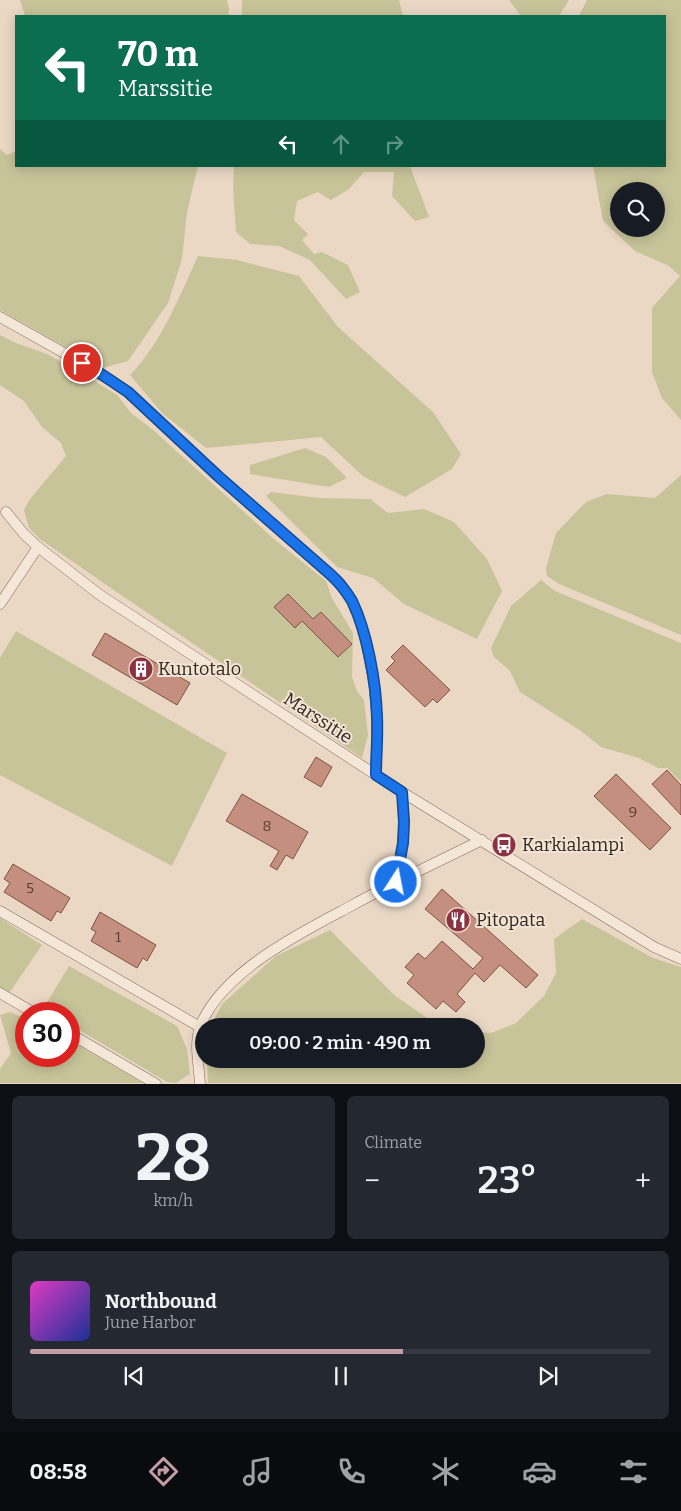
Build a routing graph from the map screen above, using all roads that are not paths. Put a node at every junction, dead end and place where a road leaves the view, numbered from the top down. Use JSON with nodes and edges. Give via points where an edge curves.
{"nodes":[{"id":1,"x":0,"y":318,"type":"edge"},
{"id":2,"x":6,"y":512,"type":"dead end"},
{"id":3,"x":38,"y":547,"type":"junction"},
{"id":4,"x":0,"y":604,"type":"edge"},
{"id":5,"x":376,"y":775,"type":"junction"},
{"id":6,"x":402,"y":792,"type":"junction"},
{"id":7,"x":482,"y":840,"type":"junction"},
{"id":8,"x":396,"y":882,"type":"junction"},
{"id":9,"x":0,"y":911,"type":"edge"},
{"id":10,"x":681,"y":959,"type":"edge"},
{"id":11,"x":0,"y":993,"type":"edge"},
{"id":12,"x":15,"y":1002,"type":"edge"},
{"id":13,"x":205,"y":1018,"type":"edge"},
{"id":14,"x":195,"y":1024,"type":"edge"},
{"id":15,"x":80,"y":1039,"type":"edge"},
{"id":16,"x":199,"y":1068,"type":"edge"},
{"id":17,"x":156,"y":1084,"type":"edge"},
{"id":18,"x":200,"y":1084,"type":"edge"}],
"edges":[{"from":1,"to":5,"type":"street","via":[[128,392],[340,583],[358,615],[374,682]]},
{"from":2,"to":3,"type":"street","name":"Marssitie"},
{"from":3,"to":4,"type":"street"},
{"from":3,"to":5,"type":"street","name":"Marssitie","via":[[100,595]]},
{"from":5,"to":6,"type":"street","name":"Marssitie"},
{"from":6,"to":7,"type":"street","name":"Marssitie"},
{"from":6,"to":8,"type":"street","via":[[403,843]]},
{"from":7,"to":8,"type":"street"},
{"from":7,"to":10,"type":"street","name":"Marssitie","via":[[638,938]]},
{"from":8,"to":13,"type":"street","via":[[276,947],[243,972],[216,999]]},
{"from":9,"to":14,"type":"street"},
{"from":11,"to":12,"type":"street"},
{"from":15,"to":17,"type":"street"},
{"from":16,"to":18,"type":"street"}]}
